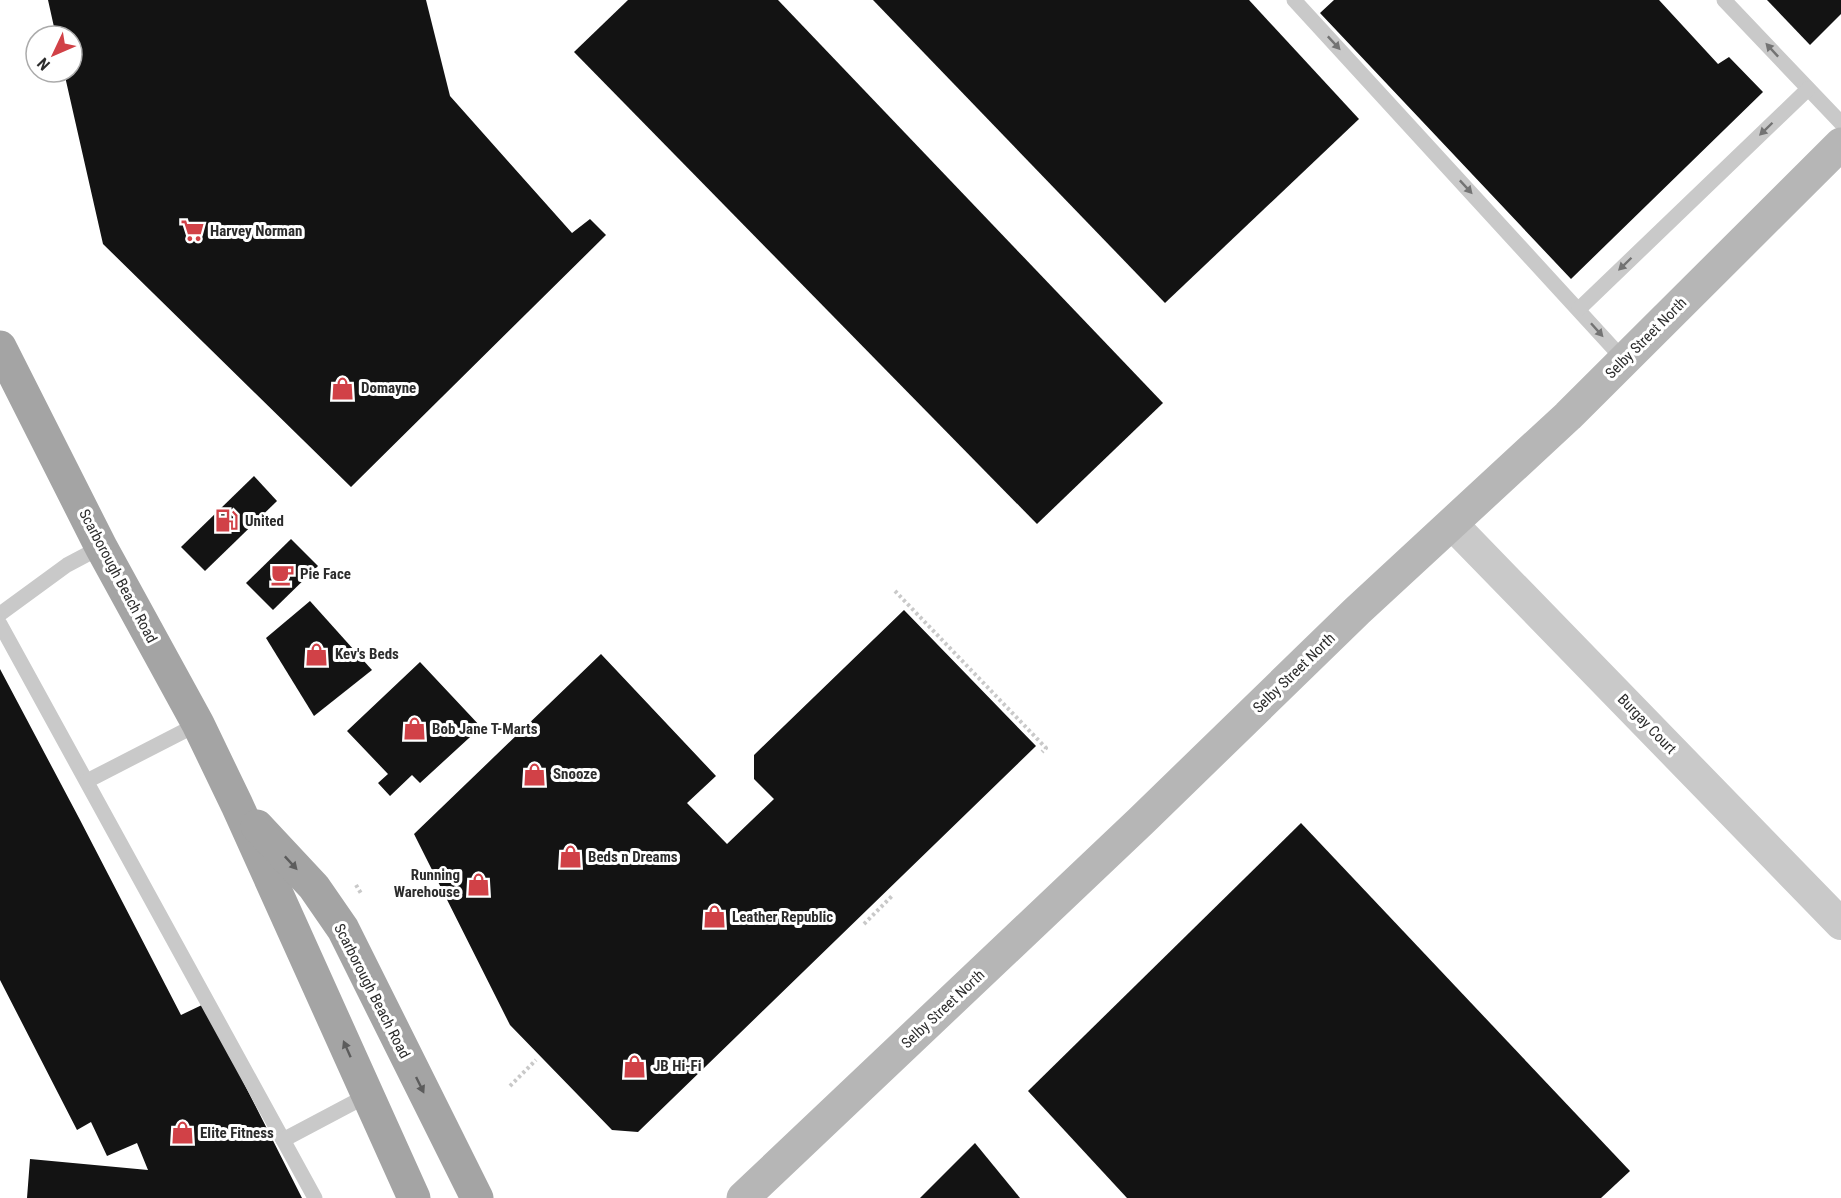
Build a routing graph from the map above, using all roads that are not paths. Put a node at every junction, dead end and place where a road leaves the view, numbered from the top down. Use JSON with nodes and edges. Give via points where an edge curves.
{"nodes":[{"id":1,"x":1294,"y":0,"type":"edge"},
{"id":2,"x":1724,"y":0,"type":"edge"},
{"id":3,"x":1808,"y":89,"type":"junction"},
{"id":4,"x":1841,"y":123,"type":"edge"},
{"id":5,"x":1841,"y":144,"type":"edge"},
{"id":6,"x":1578,"y":309,"type":"junction"},
{"id":7,"x":0,"y":347,"type":"edge"},
{"id":8,"x":1624,"y":360,"type":"junction"},
{"id":9,"x":1452,"y":524,"type":"junction"},
{"id":10,"x":102,"y":547,"type":"junction"},
{"id":11,"x":0,"y":614,"type":"edge"},
{"id":12,"x":0,"y":624,"type":"edge"},
{"id":13,"x":198,"y":724,"type":"junction"},
{"id":14,"x":87,"y":781,"type":"junction"},
{"id":15,"x":237,"y":805,"type":"junction"},
{"id":16,"x":1841,"y":924,"type":"edge"},
{"id":17,"x":368,"y":1095,"type":"junction"},
{"id":18,"x":283,"y":1140,"type":"junction"},
{"id":19,"x":315,"y":1198,"type":"edge"},
{"id":20,"x":414,"y":1198,"type":"edge"},
{"id":21,"x":477,"y":1198,"type":"edge"},
{"id":22,"x":743,"y":1198,"type":"edge"}],
"edges":[{"from":1,"to":6,"type":"lane","one_way":true},
{"from":3,"to":2,"type":"lane","one_way":true},
{"from":3,"to":4,"type":"lane"},
{"from":3,"to":6,"type":"lane","one_way":true},
{"from":5,"to":8,"type":"main road","name":"Selby Street North"},
{"from":6,"to":8,"type":"lane","one_way":true},
{"from":7,"to":10,"type":"main road","name":"Scarborough Beach Road"},
{"from":8,"to":9,"type":"main road","name":"Selby Street North"},
{"from":9,"to":16,"type":"street","name":"Burgay Court"},
{"from":9,"to":22,"type":"main road","name":"Selby Street North"},
{"from":10,"to":11,"type":"lane","via":[[67,566]]},
{"from":10,"to":13,"type":"main road","name":"Scarborough Beach Road"},
{"from":12,"to":14,"type":"lane"},
{"from":13,"to":14,"type":"lane"},
{"from":13,"to":15,"type":"main road","name":"Scarborough Beach Road"},
{"from":14,"to":18,"type":"lane"},
{"from":17,"to":15,"type":"main road","name":"Scarborough Beach Road","one_way":true},
{"from":15,"to":21,"type":"main road","name":"Scarborough Beach Road","one_way":true,"via":[[314,887],[343,929]]},
{"from":17,"to":18,"type":"lane"},
{"from":17,"to":20,"type":"main road","name":"Scarborough Beach Road"},
{"from":18,"to":19,"type":"lane"}]}
